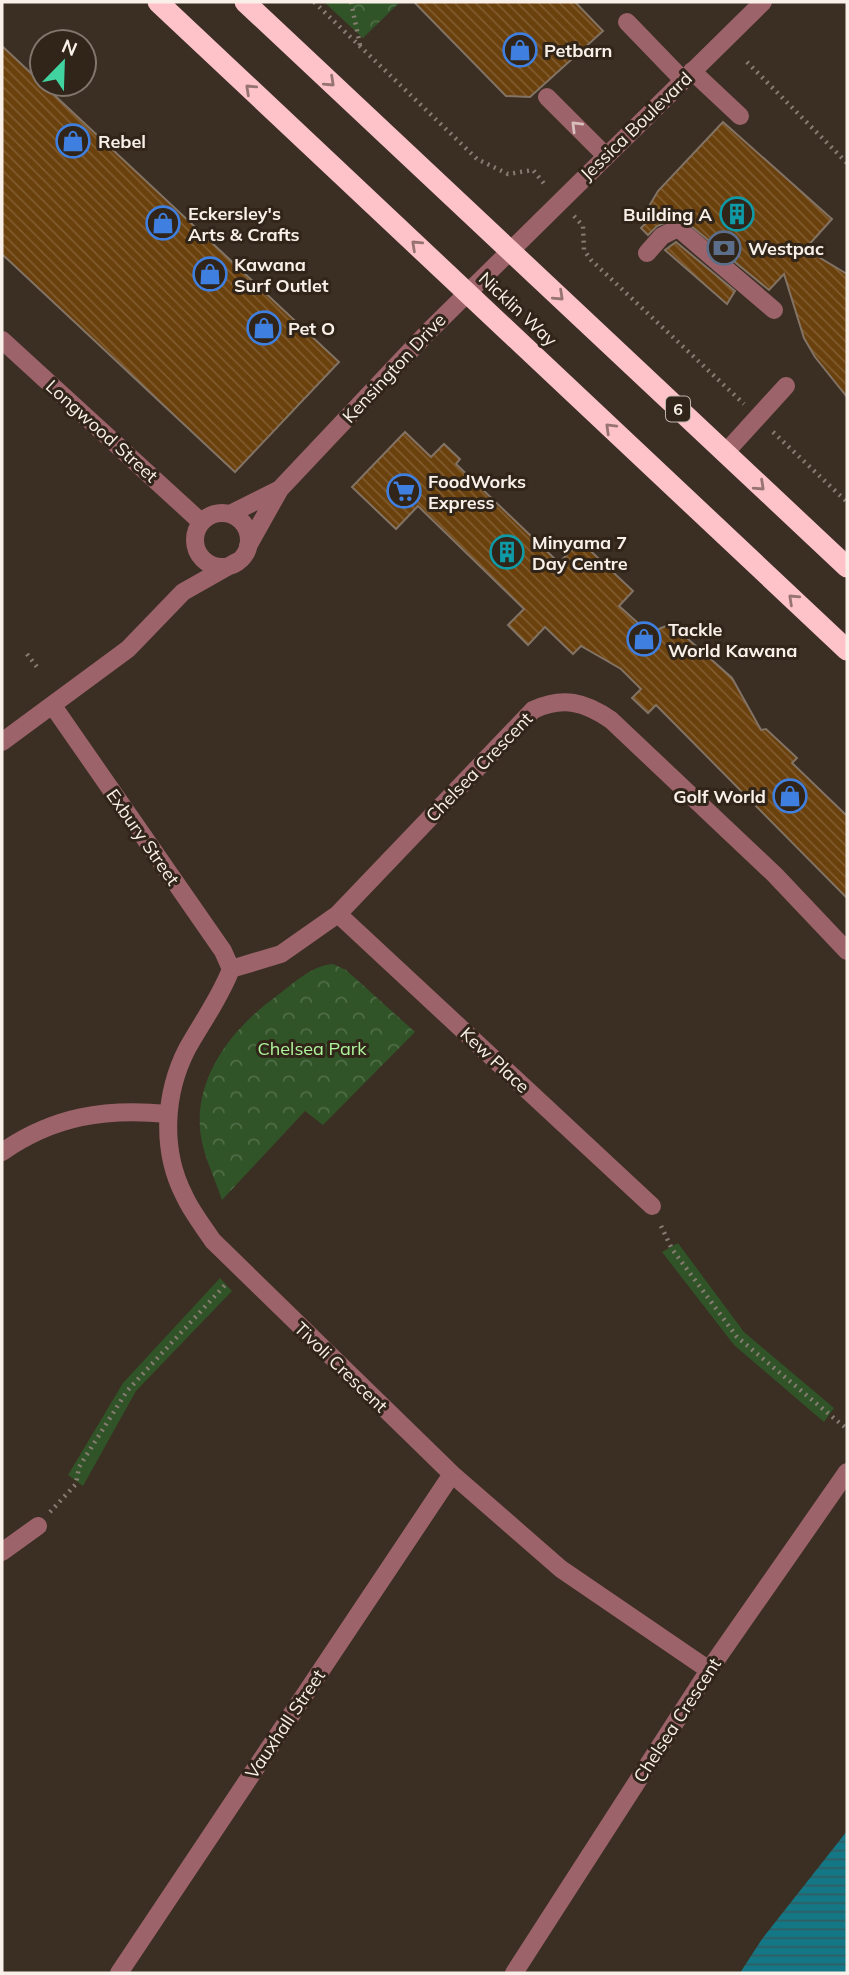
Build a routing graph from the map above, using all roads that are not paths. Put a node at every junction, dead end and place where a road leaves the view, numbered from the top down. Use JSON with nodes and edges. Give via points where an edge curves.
{"nodes":[{"id":1,"x":158,"y":2,"type":"edge"},
{"id":2,"x":245,"y":2,"type":"edge"},
{"id":3,"x":763,"y":2,"type":"edge"},
{"id":4,"x":626,"y":22,"type":"dead end"},
{"id":5,"x":688,"y":76,"type":"junction"},
{"id":6,"x":547,"y":97,"type":"dead end"},
{"id":7,"x":740,"y":116,"type":"dead end"},
{"id":8,"x":606,"y":155,"type":"junction"},
{"id":9,"x":510,"y":249,"type":"junction"},
{"id":10,"x":647,"y":253,"type":"dead end"},
{"id":11,"x":466,"y":292,"type":"junction"},
{"id":12,"x":774,"y":310,"type":"dead end"},
{"id":13,"x":2,"y":340,"type":"edge"},
{"id":14,"x":786,"y":386,"type":"dead end"},
{"id":15,"x":725,"y":453,"type":"junction"},
{"id":16,"x":280,"y":489,"type":"junction"},
{"id":17,"x":230,"y":514,"type":"junction"},
{"id":18,"x":201,"y":522,"type":"junction"},
{"id":19,"x":248,"y":546,"type":"junction"},
{"id":20,"x":199,"y":554,"type":"junction"},
{"id":21,"x":236,"y":562,"type":"junction"},
{"id":22,"x":847,"y":567,"type":"edge"},
{"id":23,"x":183,"y":592,"type":"junction"},
{"id":24,"x":847,"y":650,"type":"edge"},
{"id":25,"x":53,"y":706,"type":"junction"},
{"id":26,"x":2,"y":742,"type":"edge"},
{"id":27,"x":338,"y":915,"type":"junction"},
{"id":28,"x":847,"y":951,"type":"edge"},
{"id":29,"x":231,"y":969,"type":"junction"},
{"id":30,"x":168,"y":1114,"type":"junction"},
{"id":31,"x":2,"y":1152,"type":"edge"},
{"id":32,"x":652,"y":1206,"type":"road end"},
{"id":33,"x":847,"y":1472,"type":"edge"},
{"id":34,"x":452,"y":1474,"type":"junction"},
{"id":35,"x":38,"y":1526,"type":"road end"},
{"id":36,"x":2,"y":1552,"type":"edge"},
{"id":37,"x":709,"y":1670,"type":"junction"},
{"id":38,"x":119,"y":1973,"type":"edge"},
{"id":39,"x":514,"y":1973,"type":"edge"}],
"edges":[{"from":11,"to":1,"type":"highway","name":"Nicklin Way","one_way":true},
{"from":2,"to":9,"type":"highway","name":"Nicklin Way","number":"6","one_way":true},
{"from":3,"to":5,"type":"street","name":"Jessica Boulevard"},
{"from":4,"to":5,"type":"street"},
{"from":5,"to":7,"type":"street"},
{"from":5,"to":8,"type":"street","name":"Jessica Boulevard"},
{"from":8,"to":6,"type":"street","one_way":true},
{"from":8,"to":9,"type":"street","name":"Jessica Boulevard"},
{"from":9,"to":11,"type":"street","name":"Kensington Drive"},
{"from":9,"to":15,"type":"highway","name":"Nicklin Way","number":"6","one_way":true},
{"from":10,"to":12,"type":"street","via":[[662,236],[678,228]]},
{"from":11,"to":16,"type":"street","name":"Kensington Drive"},
{"from":24,"to":11,"type":"highway","name":"Nicklin Way","one_way":true},
{"from":13,"to":18,"type":"street","name":"Longwood Street"},
{"from":14,"to":15,"type":"street"},
{"from":15,"to":22,"type":"highway","name":"Nicklin Way","number":"6","one_way":true},
{"from":16,"to":17,"type":"street","name":"Kensington Drive"},
{"from":16,"to":19,"type":"street","name":"Kensington Drive"},
{"from":17,"to":18,"type":"street","via":[[219,513]]},
{"from":17,"to":19,"type":"street","via":[[245,527]]},
{"from":18,"to":20,"type":"street","via":[[196,532]]},
{"from":19,"to":21,"type":"street"},
{"from":20,"to":21,"type":"street","via":[[216,566]]},
{"from":20,"to":23,"type":"street"},
{"from":21,"to":23,"type":"street"},
{"from":23,"to":25,"type":"street","via":[[128,649]]},
{"from":25,"to":26,"type":"street"},
{"from":25,"to":29,"type":"street","name":"Exbury Street"},
{"from":27,"to":28,"type":"street","name":"Chelsea Crescent","via":[[533,710],[568,701],[591,706],[611,720],[775,875]]},
{"from":27,"to":29,"type":"street","name":"Chelsea Crescent","via":[[281,954]]},
{"from":27,"to":32,"type":"street","name":"Kew Place"},
{"from":29,"to":30,"type":"street","name":"Tivoli Crescent","via":[[175,1077]]},
{"from":30,"to":31,"type":"street","via":[[138,1111],[67,1118],[31,1132]]},
{"from":30,"to":34,"type":"street","name":"Tivoli Crescent","via":[[168,1150],[183,1195],[213,1241]]},
{"from":33,"to":37,"type":"street","name":"Chelsea Crescent"},
{"from":34,"to":37,"type":"street","name":"Tivoli Crescent","via":[[561,1569]]},
{"from":34,"to":38,"type":"street","name":"Vauxhall Street"},
{"from":35,"to":36,"type":"street"},
{"from":37,"to":39,"type":"street","name":"Chelsea Crescent"}]}
